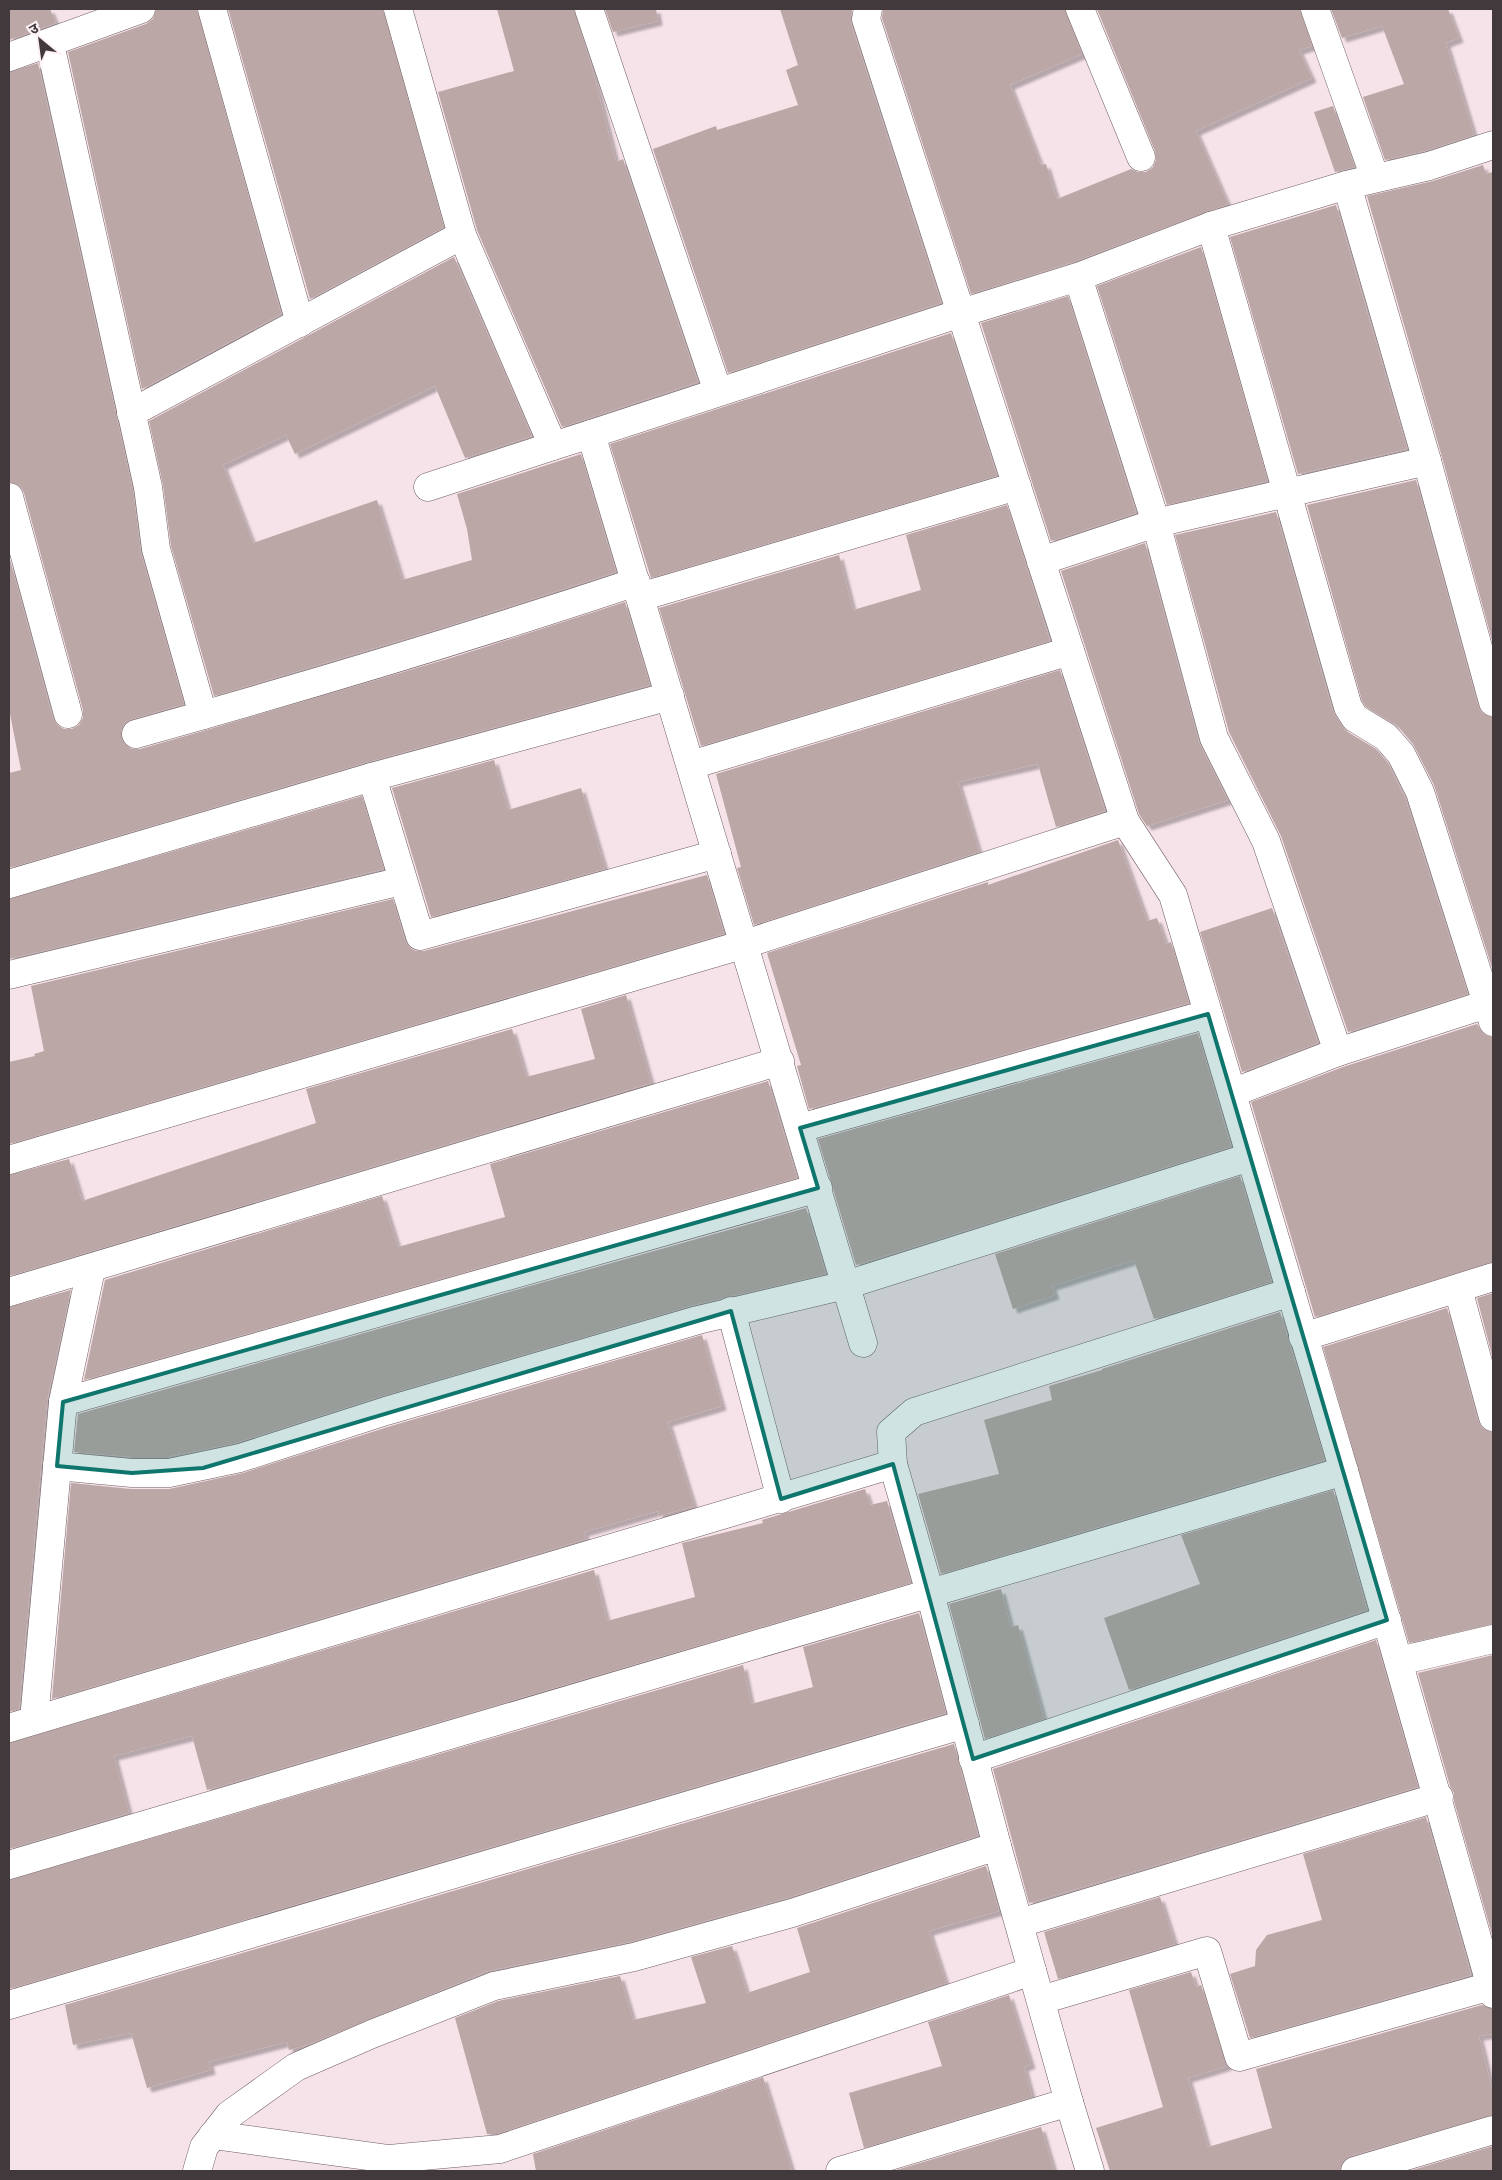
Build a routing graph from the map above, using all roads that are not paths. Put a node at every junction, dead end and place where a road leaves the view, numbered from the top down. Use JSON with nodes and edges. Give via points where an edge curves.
{"nodes":[{"id":1,"x":141,"y":9,"type":"edge"},
{"id":2,"x":212,"y":9,"type":"edge"},
{"id":3,"x":398,"y":9,"type":"edge"},
{"id":4,"x":589,"y":9,"type":"edge"},
{"id":5,"x":868,"y":9,"type":"edge"},
{"id":6,"x":1080,"y":9,"type":"edge"},
{"id":7,"x":1316,"y":9,"type":"edge"},
{"id":8,"x":50,"y":44,"type":"junction"},
{"id":9,"x":9,"y":57,"type":"edge"},
{"id":10,"x":1493,"y":145,"type":"edge"},
{"id":11,"x":1141,"y":157,"type":"dead end"},
{"id":12,"x":1375,"y":178,"type":"junction"},
{"id":13,"x":1347,"y":185,"type":"junction"},
{"id":14,"x":1211,"y":226,"type":"junction"},
{"id":15,"x":462,"y":235,"type":"junction"},
{"id":16,"x":1078,"y":277,"type":"junction"},
{"id":17,"x":961,"y":313,"type":"junction"},
{"id":18,"x":300,"y":322,"type":"junction"},
{"id":19,"x":718,"y":392,"type":"junction"},
{"id":20,"x":131,"y":413,"type":"junction"},
{"id":21,"x":591,"y":434,"type":"junction"},
{"id":22,"x":553,"y":446,"type":"junction"},
{"id":23,"x":1427,"y":461,"type":"junction"},
{"id":24,"x":1017,"y":486,"type":"junction"},
{"id":25,"x":428,"y":487,"type":"dead end"},
{"id":26,"x":1287,"y":493,"type":"junction"},
{"id":27,"x":9,"y":497,"type":"edge"},
{"id":28,"x":1156,"y":523,"type":"junction"},
{"id":29,"x":1041,"y":561,"type":"junction"},
{"id":30,"x":638,"y":590,"type":"junction"},
{"id":31,"x":1070,"y":652,"type":"junction"},
{"id":32,"x":670,"y":696,"type":"junction"},
{"id":33,"x":1493,"y":702,"type":"edge"},
{"id":34,"x":68,"y":714,"type":"dead end"},
{"id":35,"x":203,"y":715,"type":"junction"},
{"id":36,"x":136,"y":734,"type":"dead end"},
{"id":37,"x":691,"y":765,"type":"junction"},
{"id":38,"x":372,"y":777,"type":"junction"},
{"id":39,"x":1125,"y":822,"type":"junction"},
{"id":40,"x":717,"y":854,"type":"junction"},
{"id":41,"x":402,"y":881,"type":"junction"},
{"id":42,"x":9,"y":884,"type":"edge"},
{"id":43,"x":745,"y":944,"type":"junction"},
{"id":44,"x":9,"y":975,"type":"edge"},
{"id":45,"x":1492,"y":1009,"type":"edge"},
{"id":46,"x":1208,"y":1014,"type":"junction"},
{"id":47,"x":1338,"y":1052,"type":"junction"},
{"id":48,"x":780,"y":1061,"type":"junction"},
{"id":49,"x":1232,"y":1094,"type":"junction"},
{"id":50,"x":800,"y":1128,"type":"junction"},
{"id":51,"x":1250,"y":1157,"type":"junction"},
{"id":52,"x":9,"y":1160,"type":"edge"},
{"id":53,"x":818,"y":1188,"type":"junction"},
{"id":54,"x":91,"y":1269,"type":"junction"},
{"id":55,"x":1493,"y":1277,"type":"edge"},
{"id":56,"x":846,"y":1285,"type":"junction"},
{"id":57,"x":1458,"y":1289,"type":"junction"},
{"id":58,"x":9,"y":1292,"type":"edge"},
{"id":59,"x":1291,"y":1292,"type":"junction"},
{"id":60,"x":731,"y":1311,"type":"junction"},
{"id":61,"x":1303,"y":1337,"type":"junction"},
{"id":62,"x":863,"y":1343,"type":"dead end"},
{"id":63,"x":63,"y":1402,"type":"junction"},
{"id":64,"x":1493,"y":1416,"type":"edge"},
{"id":65,"x":893,"y":1464,"type":"junction"},
{"id":66,"x":57,"y":1466,"type":"junction"},
{"id":67,"x":1344,"y":1471,"type":"junction"},
{"id":68,"x":781,"y":1499,"type":"junction"},
{"id":69,"x":930,"y":1593,"type":"junction"},
{"id":70,"x":1386,"y":1620,"type":"junction"},
{"id":71,"x":1493,"y":1640,"type":"edge"},
{"id":72,"x":1399,"y":1661,"type":"junction"},
{"id":73,"x":34,"y":1720,"type":"junction"},
{"id":74,"x":965,"y":1724,"type":"junction"},
{"id":75,"x":9,"y":1728,"type":"edge"},
{"id":76,"x":973,"y":1759,"type":"junction"},
{"id":77,"x":1439,"y":1797,"type":"junction"},
{"id":78,"x":997,"y":1846,"type":"junction"},
{"id":79,"x":9,"y":1865,"type":"edge"},
{"id":80,"x":1020,"y":1923,"type":"junction"},
{"id":81,"x":1032,"y":1971,"type":"junction"},
{"id":82,"x":1492,"y":1990,"type":"edge"},
{"id":83,"x":1041,"y":2000,"type":"junction"},
{"id":84,"x":9,"y":2005,"type":"edge"},
{"id":85,"x":1069,"y":2102,"type":"junction"},
{"id":86,"x":1493,"y":2130,"type":"edge"},
{"id":87,"x":213,"y":2135,"type":"junction"},
{"id":88,"x":198,"y":2171,"type":"edge"},
{"id":89,"x":840,"y":2171,"type":"edge"},
{"id":90,"x":1090,"y":2171,"type":"edge"},
{"id":91,"x":1355,"y":2171,"type":"edge"}],
"edges":[{"from":1,"to":8,"type":"street"},
{"from":2,"to":18,"type":"street"},
{"from":3,"to":15,"type":"street"},
{"from":4,"to":19,"type":"street"},
{"from":5,"to":17,"type":"street","via":[[866,19]]},
{"from":6,"to":11,"type":"street"},
{"from":7,"to":12,"type":"street"},
{"from":8,"to":9,"type":"street"},
{"from":8,"to":20,"type":"street"},
{"from":10,"to":12,"type":"street","via":[[1429,166]]},
{"from":12,"to":13,"type":"street"},
{"from":13,"to":14,"type":"street"},
{"from":13,"to":23,"type":"street"},
{"from":14,"to":16,"type":"street"},
{"from":14,"to":26,"type":"street"},
{"from":15,"to":18,"type":"street"},
{"from":15,"to":22,"type":"street"},
{"from":16,"to":17,"type":"street"},
{"from":16,"to":28,"type":"street"},
{"from":17,"to":19,"type":"street"},
{"from":17,"to":24,"type":"street"},
{"from":18,"to":20,"type":"street"},
{"from":19,"to":21,"type":"street"},
{"from":20,"to":35,"type":"street","via":[[148,487],[156,549]]},
{"from":21,"to":22,"type":"street"},
{"from":21,"to":30,"type":"street"},
{"from":22,"to":25,"type":"street"},
{"from":23,"to":26,"type":"street"},
{"from":23,"to":33,"type":"street"},
{"from":24,"to":29,"type":"street"},
{"from":24,"to":30,"type":"street"},
{"from":26,"to":28,"type":"street"},
{"from":26,"to":45,"type":"street","via":[[1348,707],[1355,718],[1386,737],[1401,754],[1420,792]]},
{"from":27,"to":34,"type":"street"},
{"from":28,"to":29,"type":"street"},
{"from":28,"to":47,"type":"street","via":[[1214,738],[1266,841]]},
{"from":29,"to":31,"type":"street"},
{"from":30,"to":32,"type":"street"},
{"from":30,"to":35,"type":"street","via":[[517,622]]},
{"from":31,"to":37,"type":"street"},
{"from":31,"to":39,"type":"street"},
{"from":32,"to":37,"type":"street"},
{"from":32,"to":38,"type":"street"},
{"from":35,"to":36,"type":"street"},
{"from":37,"to":40,"type":"street"},
{"from":38,"to":41,"type":"street"},
{"from":38,"to":42,"type":"street"},
{"from":39,"to":43,"type":"street"},
{"from":39,"to":46,"type":"street","via":[[1173,895]]},
{"from":40,"to":41,"type":"street","via":[[420,936]]},
{"from":40,"to":43,"type":"street"},
{"from":41,"to":44,"type":"street"},
{"from":43,"to":48,"type":"street"},
{"from":43,"to":52,"type":"street"},
{"from":45,"to":47,"type":"street"},
{"from":46,"to":49,"type":"street"},
{"from":46,"to":50,"type":"street"},
{"from":47,"to":49,"type":"street"},
{"from":48,"to":50,"type":"street"},
{"from":48,"to":54,"type":"street"},
{"from":49,"to":51,"type":"street"},
{"from":50,"to":53,"type":"street"},
{"from":51,"to":56,"type":"street"},
{"from":51,"to":59,"type":"street"},
{"from":53,"to":56,"type":"street"},
{"from":53,"to":63,"type":"street"},
{"from":54,"to":58,"type":"street"},
{"from":54,"to":63,"type":"street"},
{"from":55,"to":57,"type":"street"},
{"from":56,"to":60,"type":"street"},
{"from":56,"to":62,"type":"street"},
{"from":57,"to":61,"type":"street"},
{"from":57,"to":64,"type":"street"},
{"from":59,"to":61,"type":"street"},
{"from":59,"to":65,"type":"street","via":[[914,1412],[891,1432]]},
{"from":60,"to":66,"type":"street","via":[[203,1468],[169,1473],[132,1473]]},
{"from":60,"to":68,"type":"street"},
{"from":61,"to":67,"type":"street"},
{"from":63,"to":66,"type":"street"},
{"from":65,"to":68,"type":"street"},
{"from":65,"to":69,"type":"street"},
{"from":66,"to":73,"type":"street"},
{"from":67,"to":69,"type":"street"},
{"from":67,"to":70,"type":"street"},
{"from":68,"to":73,"type":"street"},
{"from":69,"to":74,"type":"street"},
{"from":69,"to":79,"type":"street"},
{"from":70,"to":72,"type":"street"},
{"from":70,"to":76,"type":"street"},
{"from":71,"to":72,"type":"street"},
{"from":72,"to":77,"type":"street"},
{"from":73,"to":75,"type":"street"},
{"from":74,"to":76,"type":"street"},
{"from":74,"to":84,"type":"street"},
{"from":76,"to":78,"type":"street"},
{"from":77,"to":80,"type":"street"},
{"from":77,"to":82,"type":"street"},
{"from":78,"to":80,"type":"street"},
{"from":78,"to":87,"type":"street","via":[[792,1912],[634,1957],[494,1986],[296,2067],[229,2114]]},
{"from":80,"to":81,"type":"street"},
{"from":81,"to":83,"type":"street"},
{"from":81,"to":87,"type":"street","via":[[500,2149],[389,2159]]},
{"from":82,"to":83,"type":"street","via":[[1239,2056],[1207,1951]]},
{"from":83,"to":85,"type":"street"},
{"from":85,"to":89,"type":"street"},
{"from":85,"to":90,"type":"street"},
{"from":86,"to":91,"type":"street"},
{"from":87,"to":88,"type":"street","via":[[204,2147]]}]}
